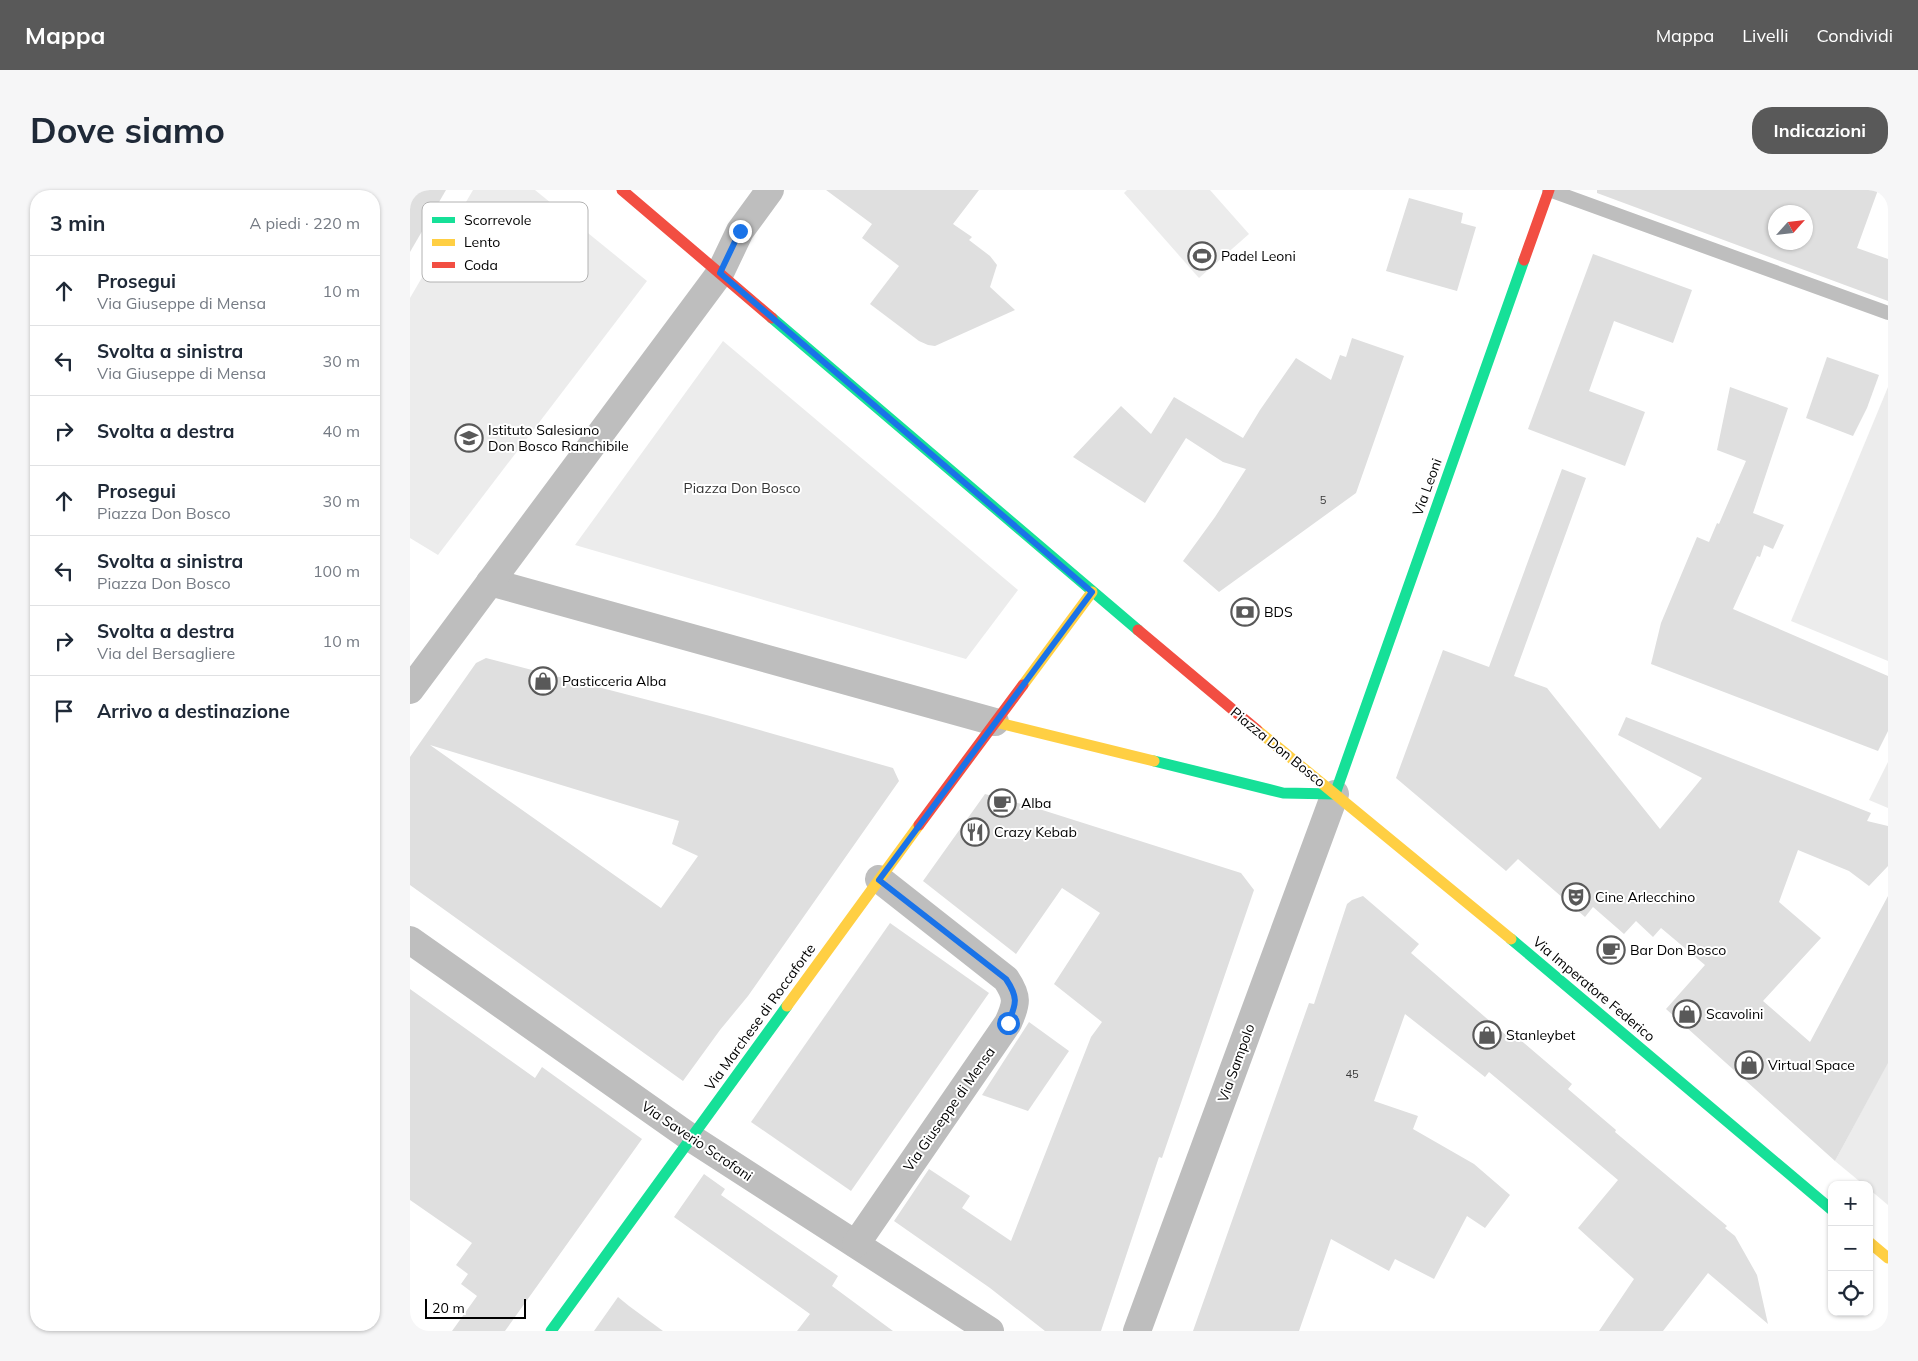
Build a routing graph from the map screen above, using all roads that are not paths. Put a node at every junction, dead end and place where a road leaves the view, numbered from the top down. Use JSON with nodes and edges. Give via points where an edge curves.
{"nodes":[{"id":1,"x":622,"y":190,"type":"edge"},
{"id":2,"x":770,"y":190,"type":"edge"},
{"id":3,"x":1549,"y":190,"type":"edge"},
{"id":4,"x":720,"y":273,"type":"junction"},
{"id":5,"x":1888,"y":313,"type":"edge"},
{"id":6,"x":490,"y":582,"type":"junction"},
{"id":7,"x":1092,"y":592,"type":"junction"},
{"id":8,"x":410,"y":690,"type":"edge"},
{"id":9,"x":995,"y":722,"type":"junction"},
{"id":10,"x":1335,"y":794,"type":"junction"},
{"id":11,"x":879,"y":880,"type":"junction"},
{"id":12,"x":410,"y":940,"type":"edge"},
{"id":13,"x":691,"y":1138,"type":"junction"},
{"id":14,"x":1828,"y":1207,"type":"edge"},
{"id":15,"x":856,"y":1244,"type":"junction"},
{"id":16,"x":1873,"y":1245,"type":"edge"},
{"id":17,"x":1888,"y":1258,"type":"edge"},
{"id":18,"x":552,"y":1331,"type":"edge"},
{"id":19,"x":990,"y":1331,"type":"edge"},
{"id":20,"x":1137,"y":1331,"type":"edge"}],
"edges":[{"from":1,"to":4,"type":"street","name":"Piazza Don Bosco"},
{"from":2,"to":4,"type":"street","via":[[740,231]]},
{"from":3,"to":5,"type":"lane"},
{"from":3,"to":10,"type":"street","name":"Via Leoni"},
{"from":4,"to":6,"type":"street"},
{"from":4,"to":7,"type":"street","name":"Piazza Don Bosco"},
{"from":6,"to":8,"type":"street"},
{"from":6,"to":9,"type":"street","name":"Piazza Don Bosco"},
{"from":7,"to":9,"type":"street"},
{"from":7,"to":10,"type":"street","name":"Piazza Don Bosco"},
{"from":9,"to":10,"type":"street","name":"Piazza Don Bosco","via":[[1284,794]]},
{"from":9,"to":11,"type":"street","name":"Via Marchese di Roccaforte"},
{"from":10,"to":14,"type":"street","name":"Via Imperatore Federico"},
{"from":10,"to":20,"type":"street","name":"Via Sampolo"},
{"from":11,"to":13,"type":"street","name":"Via Marchese di Roccaforte"},
{"from":11,"to":15,"type":"street","name":"Via Giuseppe di Mensa","via":[[1006,979],[1016,998],[1008,1023]]},
{"from":12,"to":13,"type":"street","name":"Via Saverio Scrofani"},
{"from":13,"to":15,"type":"street","name":"Via Saverio Scrofani"},
{"from":13,"to":18,"type":"street","name":"Via Marchese di Roccaforte"},
{"from":15,"to":19,"type":"street","name":"Via Saverio Scrofani"},
{"from":16,"to":17,"type":"street"}]}
